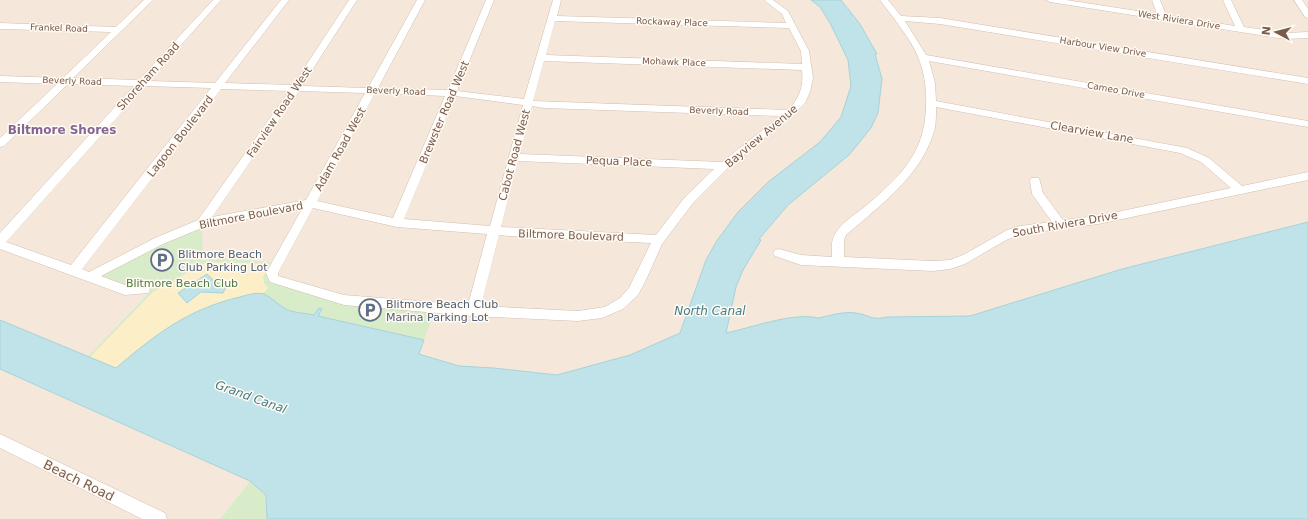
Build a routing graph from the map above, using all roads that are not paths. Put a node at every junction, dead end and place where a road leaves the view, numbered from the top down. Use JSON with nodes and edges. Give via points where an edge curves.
{"nodes":[{"id":1,"x":149,"y":0,"type":"edge"},
{"id":2,"x":217,"y":0,"type":"edge"},
{"id":3,"x":285,"y":0,"type":"edge"},
{"id":4,"x":353,"y":0,"type":"edge"},
{"id":5,"x":421,"y":0,"type":"edge"},
{"id":6,"x":490,"y":0,"type":"edge"},
{"id":7,"x":558,"y":0,"type":"edge"},
{"id":8,"x":768,"y":0,"type":"edge"},
{"id":9,"x":884,"y":0,"type":"edge"},
{"id":10,"x":1050,"y":0,"type":"edge"},
{"id":11,"x":1156,"y":0,"type":"edge"},
{"id":12,"x":1227,"y":0,"type":"edge"},
{"id":13,"x":1298,"y":0,"type":"edge"},
{"id":14,"x":1086,"y":3,"type":"edge"},
{"id":15,"x":1308,"y":15,"type":"edge"},
{"id":16,"x":1162,"y":17,"type":"junction"},
{"id":17,"x":552,"y":18,"type":"junction"},
{"id":18,"x":898,"y":18,"type":"junction"},
{"id":19,"x":0,"y":26,"type":"edge"},
{"id":20,"x":791,"y":26,"type":"junction"},
{"id":21,"x":1241,"y":29,"type":"junction"},
{"id":22,"x":118,"y":30,"type":"junction"},
{"id":23,"x":1308,"y":35,"type":"edge"},
{"id":24,"x":923,"y":57,"type":"junction"},
{"id":25,"x":541,"y":58,"type":"junction"},
{"id":26,"x":807,"y":67,"type":"junction"},
{"id":27,"x":0,"y":79,"type":"edge"},
{"id":28,"x":66,"y":81,"type":"junction"},
{"id":29,"x":1308,"y":81,"type":"edge"},
{"id":30,"x":142,"y":84,"type":"junction"},
{"id":31,"x":218,"y":86,"type":"junction"},
{"id":32,"x":296,"y":88,"type":"junction"},
{"id":33,"x":371,"y":90,"type":"junction"},
{"id":34,"x":452,"y":93,"type":"junction"},
{"id":35,"x":528,"y":103,"type":"junction"},
{"id":36,"x":932,"y":103,"type":"junction"},
{"id":37,"x":790,"y":113,"type":"junction"},
{"id":38,"x":1308,"y":124,"type":"edge"},
{"id":39,"x":0,"y":144,"type":"edge"},
{"id":40,"x":514,"y":157,"type":"junction"},
{"id":41,"x":725,"y":166,"type":"junction"},
{"id":42,"x":1308,"y":176,"type":"edge"},
{"id":43,"x":1035,"y":181,"type":"dead end"},
{"id":44,"x":1240,"y":190,"type":"junction"},
{"id":45,"x":310,"y":203,"type":"junction"},
{"id":46,"x":202,"y":223,"type":"junction"},
{"id":47,"x":397,"y":224,"type":"junction"},
{"id":48,"x":1060,"y":224,"type":"junction"},
{"id":49,"x":494,"y":231,"type":"junction"},
{"id":50,"x":660,"y":239,"type":"junction"},
{"id":51,"x":0,"y":243,"type":"edge"},
{"id":52,"x":779,"y":253,"type":"dead end"},
{"id":53,"x":838,"y":262,"type":"junction"},
{"id":54,"x":74,"y":272,"type":"junction"},
{"id":55,"x":272,"y":276,"type":"joint"},
{"id":56,"x":89,"y":277,"type":"junction"},
{"id":57,"x":144,"y":290,"type":"dead end"},
{"id":58,"x":473,"y":310,"type":"junction"},
{"id":59,"x":0,"y":441,"type":"edge"},
{"id":60,"x":159,"y":519,"type":"edge"}],
"edges":[{"from":1,"to":22,"type":"street"},
{"from":2,"to":30,"type":"street","name":"Shoreham Road"},
{"from":3,"to":31,"type":"street","name":"Lagoon Boulevard"},
{"from":4,"to":32,"type":"street","name":"Fairview Road West"},
{"from":5,"to":33,"type":"street","name":"Adam Road West"},
{"from":6,"to":34,"type":"street","name":"Brewster Road West"},
{"from":7,"to":17,"type":"street","name":"Cabot Road West"},
{"from":8,"to":20,"type":"street","name":"Bayview Avenue","via":[[783,11]]},
{"from":9,"to":18,"type":"street"},
{"from":10,"to":14,"type":"street","name":"West Riviera Drive"},
{"from":11,"to":16,"type":"street"},
{"from":12,"to":21,"type":"street"},
{"from":13,"to":15,"type":"street"},
{"from":14,"to":16,"type":"street","name":"West Riviera Drive"},
{"from":16,"to":21,"type":"street","name":"West Riviera Drive"},
{"from":17,"to":20,"type":"street","name":"Rockaway Place"},
{"from":17,"to":25,"type":"street","name":"Cabot Road West"},
{"from":18,"to":24,"type":"street"},
{"from":18,"to":29,"type":"street","name":"Harbour View Drive","via":[[940,21]]},
{"from":19,"to":22,"type":"street","name":"Frankel Road"},
{"from":20,"to":26,"type":"street","name":"Bayview Avenue","via":[[805,51]]},
{"from":21,"to":23,"type":"street","name":"West Riviera Drive","via":[[1285,36]]},
{"from":22,"to":28,"type":"street"},
{"from":24,"to":36,"type":"street","via":[[932,86]]},
{"from":24,"to":38,"type":"street","name":"Cameo Drive"},
{"from":25,"to":26,"type":"street","name":"Mohawk Place"},
{"from":25,"to":35,"type":"street","name":"Cabot Road West"},
{"from":26,"to":37,"type":"street","name":"Bayview Avenue","via":[[805,92],[800,103]]},
{"from":27,"to":28,"type":"street","name":"Beverly Road"},
{"from":28,"to":30,"type":"street","name":"Beverly Road"},
{"from":28,"to":39,"type":"street"},
{"from":30,"to":31,"type":"street","name":"Beverly Road"},
{"from":30,"to":51,"type":"street","name":"Shoreham Road"},
{"from":31,"to":32,"type":"street","name":"Beverly Road"},
{"from":31,"to":54,"type":"street","name":"Lagoon Boulevard"},
{"from":32,"to":33,"type":"street","name":"Beverly Road"},
{"from":32,"to":46,"type":"street","name":"Fairview Road West"},
{"from":33,"to":34,"type":"street","name":"Beverly Road"},
{"from":33,"to":45,"type":"street","name":"Adam Road West"},
{"from":34,"to":35,"type":"street","name":"Beverly Road"},
{"from":34,"to":47,"type":"street","name":"Brewster Road West"},
{"from":35,"to":37,"type":"street","name":"Beverly Road"},
{"from":35,"to":40,"type":"street","name":"Cabot Road West"},
{"from":36,"to":44,"type":"street","name":"Clearview Lane","via":[[1183,150],[1205,160]]},
{"from":36,"to":53,"type":"street","via":[[930,127],[920,151],[896,183],[842,232],[838,240]]},
{"from":37,"to":41,"type":"street","name":"Bayview Avenue"},
{"from":40,"to":41,"type":"street","name":"Pequa Place"},
{"from":40,"to":49,"type":"street","name":"Cabot Road West"},
{"from":41,"to":50,"type":"street","name":"Bayview Avenue","via":[[689,200]]},
{"from":42,"to":44,"type":"street","name":"South Riviera Drive"},
{"from":43,"to":48,"type":"street","via":[[1038,194]]},
{"from":44,"to":48,"type":"street","name":"South Riviera Drive","via":[[1098,220]]},
{"from":45,"to":46,"type":"street","name":"Biltmore Boulevard"},
{"from":45,"to":47,"type":"street","name":"Biltmore Boulevard"},
{"from":45,"to":55,"type":"street","name":"Adam Road West"},
{"from":46,"to":56,"type":"street","name":"Biltmore Boulevard","via":[[164,238]]},
{"from":47,"to":49,"type":"street","name":"Biltmore Boulevard"},
{"from":48,"to":53,"type":"street","name":"South Riviera Drive","via":[[1008,233],[950,265]]},
{"from":49,"to":50,"type":"street","name":"Biltmore Boulevard"},
{"from":49,"to":58,"type":"street","name":"Cabot Road West"},
{"from":50,"to":58,"type":"street","name":"Bayview Avenue","via":[[635,291],[623,303],[608,311],[578,316]]},
{"from":51,"to":54,"type":"street"},
{"from":52,"to":53,"type":"street","name":"South Riviera Drive","via":[[801,260]]},
{"from":54,"to":56,"type":"street"},
{"from":55,"to":58,"type":"street","name":"Bayview Avenue","via":[[274,279],[344,300]]},
{"from":56,"to":57,"type":"street","via":[[125,290]]},
{"from":59,"to":60,"type":"street","name":"Beach Road"}]}
